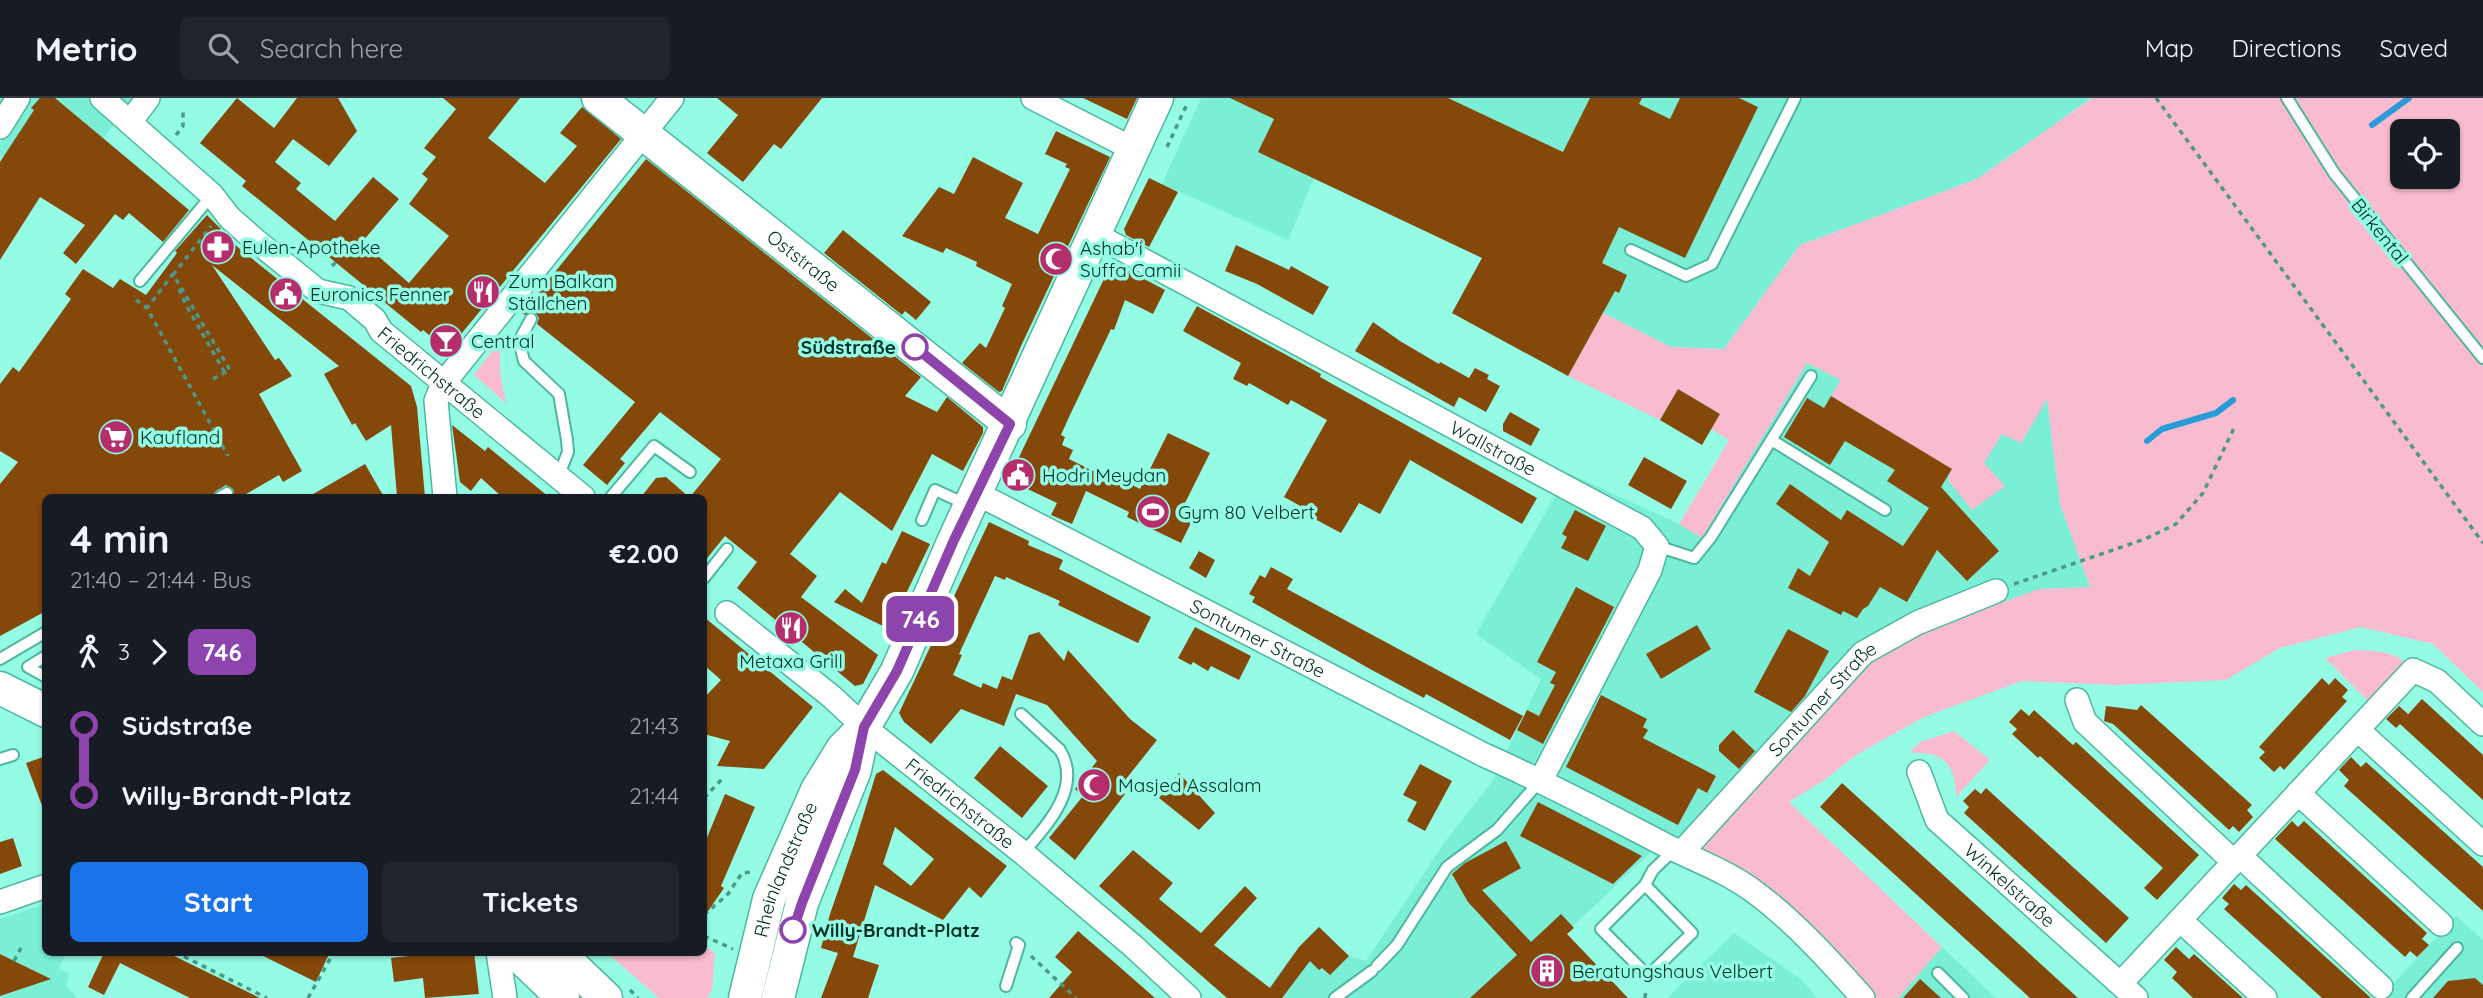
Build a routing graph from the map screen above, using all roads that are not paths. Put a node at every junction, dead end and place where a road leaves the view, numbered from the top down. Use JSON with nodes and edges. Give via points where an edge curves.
{"nodes":[{"id":1,"x":18,"y":98,"type":"edge"},
{"id":2,"x":148,"y":98,"type":"edge"},
{"id":3,"x":598,"y":98,"type":"edge"},
{"id":4,"x":672,"y":98,"type":"edge"},
{"id":5,"x":1033,"y":98,"type":"edge"},
{"id":6,"x":1795,"y":98,"type":"edge"},
{"id":7,"x":2287,"y":98,"type":"edge"},
{"id":8,"x":1173,"y":100,"type":"edge"},
{"id":9,"x":117,"y":111,"type":"edge"},
{"id":10,"x":0,"y":127,"type":"edge"},
{"id":11,"x":644,"y":133,"type":"junction"},
{"id":12,"x":1133,"y":149,"type":"junction"},
{"id":13,"x":212,"y":195,"type":"junction"},
{"id":14,"x":1094,"y":234,"type":"junction"},
{"id":15,"x":1631,"y":250,"type":"dead end"},
{"id":16,"x":139,"y":281,"type":"dead end"},
{"id":17,"x":531,"y":319,"type":"dead end"},
{"id":18,"x":2483,"y":358,"type":"edge"},
{"id":19,"x":1811,"y":376,"type":"dead end"},
{"id":20,"x":443,"y":384,"type":"junction"},
{"id":21,"x":1010,"y":424,"type":"junction"},
{"id":22,"x":1773,"y":441,"type":"junction"},
{"id":23,"x":690,"y":472,"type":"dead end"},
{"id":24,"x":558,"y":477,"type":"junction"},
{"id":25,"x":445,"y":494,"type":"edge"},
{"id":26,"x":579,"y":494,"type":"edge"},
{"id":27,"x":614,"y":494,"type":"edge"},
{"id":28,"x":973,"y":500,"type":"junction"},
{"id":29,"x":1885,"y":510,"type":"dead end"},
{"id":30,"x":922,"y":520,"type":"dead end"},
{"id":31,"x":1657,"y":546,"type":"junction"},
{"id":32,"x":727,"y":548,"type":"dead end"},
{"id":33,"x":707,"y":574,"type":"edge"},
{"id":34,"x":1996,"y":591,"type":"road end"},
{"id":35,"x":727,"y":613,"type":"dead end"},
{"id":36,"x":42,"y":634,"type":"edge"},
{"id":37,"x":42,"y":658,"type":"edge"},
{"id":38,"x":0,"y":659,"type":"edge"},
{"id":39,"x":42,"y":675,"type":"edge"},
{"id":40,"x":0,"y":688,"type":"edge"},
{"id":41,"x":2077,"y":700,"type":"dead end"},
{"id":42,"x":42,"y":709,"type":"edge"},
{"id":43,"x":1021,"y":714,"type":"dead end"},
{"id":44,"x":2483,"y":724,"type":"edge"},
{"id":45,"x":2358,"y":730,"type":"junction"},
{"id":46,"x":853,"y":738,"type":"junction"},
{"id":47,"x":13,"y":755,"type":"dead end"},
{"id":48,"x":0,"y":759,"type":"edge"},
{"id":49,"x":1919,"y":772,"type":"dead end"},
{"id":50,"x":1541,"y":780,"type":"junction"},
{"id":51,"x":2298,"y":793,"type":"junction"},
{"id":52,"x":2483,"y":844,"type":"edge"},
{"id":53,"x":1678,"y":851,"type":"junction"},
{"id":54,"x":1023,"y":853,"type":"junction"},
{"id":55,"x":2237,"y":859,"type":"junction"},
{"id":56,"x":1645,"y":885,"type":"junction"},
{"id":57,"x":42,"y":887,"type":"edge"},
{"id":58,"x":0,"y":902,"type":"edge"},
{"id":59,"x":2180,"y":920,"type":"junction"},
{"id":60,"x":2441,"y":924,"type":"dead end"},
{"id":61,"x":1017,"y":944,"type":"road end"},
{"id":62,"x":2457,"y":948,"type":"dead end"},
{"id":63,"x":499,"y":956,"type":"edge"},
{"id":64,"x":519,"y":956,"type":"edge"},
{"id":65,"x":562,"y":956,"type":"edge"},
{"id":66,"x":1938,"y":973,"type":"dead end"},
{"id":67,"x":1006,"y":986,"type":"dead end"},
{"id":68,"x":2381,"y":987,"type":"dead end"},
{"id":69,"x":2129,"y":991,"type":"edge"},
{"id":70,"x":505,"y":998,"type":"edge"},
{"id":71,"x":563,"y":998,"type":"edge"},
{"id":72,"x":606,"y":998,"type":"edge"},
{"id":73,"x":746,"y":998,"type":"edge"},
{"id":74,"x":778,"y":998,"type":"edge"},
{"id":75,"x":1189,"y":998,"type":"edge"},
{"id":76,"x":1335,"y":998,"type":"edge"},
{"id":77,"x":1863,"y":998,"type":"edge"},
{"id":78,"x":1964,"y":998,"type":"edge"},
{"id":79,"x":2265,"y":998,"type":"edge"},
{"id":80,"x":2412,"y":998,"type":"edge"}],
"edges":[{"from":1,"to":10,"type":"street"},
{"from":2,"to":9,"type":"street"},
{"from":3,"to":11,"type":"main road","name":"Oststraße"},
{"from":4,"to":11,"type":"street"},
{"from":5,"to":12,"type":"street"},
{"from":6,"to":15,"type":"lane","via":[[1712,264],[1686,276]]},
{"from":7,"to":18,"type":"lane","name":"Birkental","via":[[2334,173]]},
{"from":8,"to":12,"type":"main road"},
{"from":9,"to":13,"type":"street","name":"Friedrichstraße","via":[[165,141]]},
{"from":11,"to":20,"type":"street"},
{"from":11,"to":21,"type":"main road","name":"Oststraße"},
{"from":12,"to":14,"type":"main road"},
{"from":13,"to":16,"type":"lane"},
{"from":13,"to":20,"type":"street","name":"Friedrichstraße","via":[[230,218],[287,266],[318,291],[349,299]]},
{"from":14,"to":21,"type":"main road"},
{"from":14,"to":31,"type":"street","name":"Wallstraße","via":[[1642,528]]},
{"from":17,"to":24,"type":"lane","via":[[519,341],[524,361],[559,394],[568,452]]},
{"from":19,"to":22,"type":"lane"},
{"from":20,"to":24,"type":"street","name":"Friedrichstraße"},
{"from":20,"to":25,"type":"street","via":[[436,401]]},
{"from":21,"to":28,"type":"main road"},
{"from":22,"to":29,"type":"lane"},
{"from":22,"to":31,"type":"lane","via":[[1694,558]]},
{"from":23,"to":27,"type":"lane","via":[[654,446]]},
{"from":24,"to":26,"type":"street","name":"Friedrichstraße"},
{"from":28,"to":30,"type":"lane","via":[[935,490]]},
{"from":28,"to":46,"type":"main road","via":[[897,671]]},
{"from":28,"to":50,"type":"street","name":"Sontumer Straße"},
{"from":31,"to":50,"type":"street","via":[[1650,569]]},
{"from":32,"to":33,"type":"lane"},
{"from":34,"to":53,"type":"street","name":"Sontumer Straße","via":[[1917,623],[1863,653]]},
{"from":35,"to":46,"type":"street","name":"Friedrichstraße","via":[[832,697]]},
{"from":36,"to":38,"type":"lane"},
{"from":37,"to":39,"type":"lane","via":[[28,667]]},
{"from":40,"to":42,"type":"main road"},
{"from":41,"to":55,"type":"street","via":[[2085,722]]},
{"from":43,"to":54,"type":"lane","via":[[1060,750],[1066,768],[1061,805]]},
{"from":44,"to":45,"type":"street","name":"Winkelstraße","via":[[2437,681],[2413,670]]},
{"from":45,"to":51,"type":"street","name":"Winkelstraße"},
{"from":45,"to":52,"type":"street"},
{"from":46,"to":54,"type":"street","name":"Friedrichstraße"},
{"from":46,"to":73,"type":"main road","name":"Rheinlandstraße","via":[[817,790],[769,899]]},
{"from":46,"to":74,"type":"main road","name":"Rheinlandstraße","via":[[855,770],[802,903]]},
{"from":47,"to":48,"type":"lane"},
{"from":49,"to":69,"type":"street","name":"Winkelstraße","via":[[1937,820]]},
{"from":50,"to":53,"type":"street","name":"Sontumer Straße"},
{"from":50,"to":76,"type":"lane","via":[[1497,830],[1447,867],[1397,945]]},
{"from":51,"to":55,"type":"street","name":"Winkelstraße"},
{"from":51,"to":60,"type":"street"},
{"from":53,"to":56,"type":"lane","via":[[1653,870]]},
{"from":53,"to":77,"type":"street","name":"Sontumer Straße","via":[[1717,868],[1756,893],[1816,946]]},
{"from":54,"to":75,"type":"street","name":"Friedrichstraße"},
{"from":55,"to":59,"type":"street","name":"Winkelstraße"},
{"from":55,"to":68,"type":"street"},
{"from":56,"to":56,"type":"lane","via":[[1692,933],[1648,976],[1601,929]]},
{"from":57,"to":58,"type":"street"},
{"from":59,"to":69,"type":"street","name":"Winkelstraße"},
{"from":59,"to":79,"type":"street"},
{"from":61,"to":67,"type":"lane"},
{"from":62,"to":80,"type":"lane"},
{"from":63,"to":70,"type":"street"},
{"from":64,"to":71,"type":"main road"},
{"from":65,"to":72,"type":"main road"},
{"from":66,"to":78,"type":"lane"}]}
